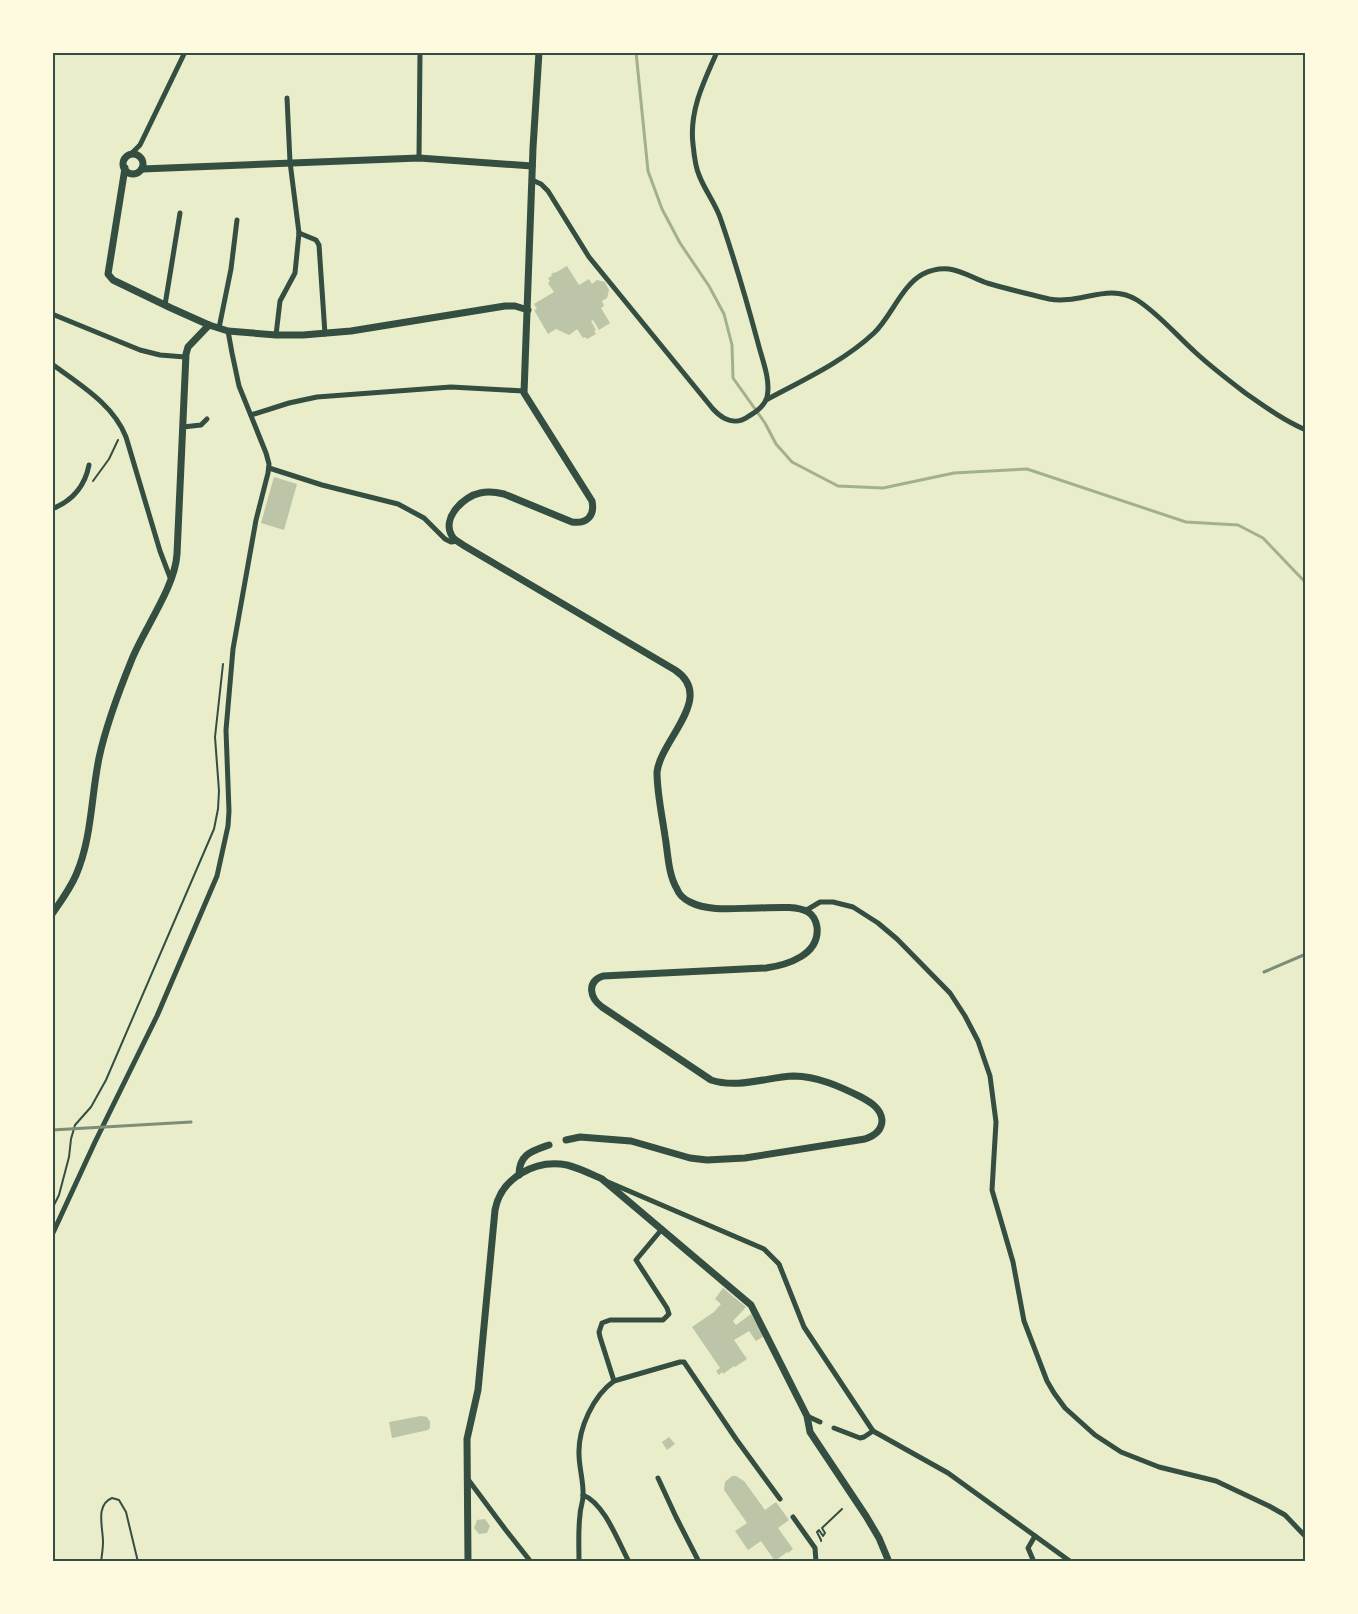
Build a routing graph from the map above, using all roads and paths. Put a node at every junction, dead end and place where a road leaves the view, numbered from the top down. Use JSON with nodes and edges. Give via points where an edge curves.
{"nodes":[{"id":1,"x":185,"y":52,"type":"edge"},
{"id":2,"x":420,"y":52,"type":"edge"},
{"id":3,"x":540,"y":52,"type":"edge"},
{"id":4,"x":717,"y":52,"type":"edge"},
{"id":5,"x":287,"y":98,"type":"dead end"},
{"id":6,"x":140,"y":145,"type":"junction"},
{"id":7,"x":131,"y":154,"type":"junction"},
{"id":8,"x":139,"y":156,"type":"junction"},
{"id":9,"x":419,"y":158,"type":"junction"},
{"id":10,"x":290,"y":162,"type":"junction"},
{"id":11,"x":142,"y":166,"type":"junction"},
{"id":12,"x":532,"y":166,"type":"junction"},
{"id":13,"x":127,"y":170,"type":"junction"},
{"id":14,"x":532,"y":180,"type":"junction"},
{"id":15,"x":180,"y":213,"type":"dead end"},
{"id":16,"x":237,"y":220,"type":"dead end"},
{"id":17,"x":299,"y":233,"type":"junction"},
{"id":18,"x":165,"y":305,"type":"junction"},
{"id":19,"x":528,"y":310,"type":"junction"},
{"id":20,"x":52,"y":314,"type":"edge"},
{"id":21,"x":209,"y":325,"type":"junction"},
{"id":22,"x":219,"y":328,"type":"junction"},
{"id":23,"x":228,"y":331,"type":"junction"},
{"id":24,"x":325,"y":334,"type":"junction"},
{"id":25,"x":276,"y":335,"type":"junction"},
{"id":26,"x":185,"y":357,"type":"junction"},
{"id":27,"x":52,"y":364,"type":"edge"},
{"id":28,"x":524,"y":391,"type":"junction"},
{"id":29,"x":765,"y":402,"type":"junction"},
{"id":30,"x":251,"y":415,"type":"junction"},
{"id":31,"x":207,"y":418,"type":"dead end"},
{"id":32,"x":183,"y":427,"type":"junction"},
{"id":33,"x":123,"y":429,"type":"junction"},
{"id":34,"x":1305,"y":430,"type":"edge"},
{"id":35,"x":89,"y":465,"type":"dead end"},
{"id":36,"x":268,"y":468,"type":"junction"},
{"id":37,"x":88,"y":486,"type":"dead end"},
{"id":38,"x":52,"y":509,"type":"edge"},
{"id":39,"x":458,"y":541,"type":"junction"},
{"id":40,"x":171,"y":580,"type":"junction"},
{"id":41,"x":232,"y":649,"type":"junction"},
{"id":42,"x":805,"y":911,"type":"junction"},
{"id":43,"x":52,"y":914,"type":"edge"},
{"id":44,"x":566,"y":1140,"type":"dead end"},
{"id":45,"x":549,"y":1144,"type":"dead end"},
{"id":46,"x":519,"y":1175,"type":"junction"},
{"id":47,"x":602,"y":1179,"type":"junction"},
{"id":48,"x":52,"y":1209,"type":"edge"},
{"id":49,"x":662,"y":1229,"type":"junction"},
{"id":50,"x":52,"y":1235,"type":"edge"},
{"id":51,"x":614,"y":1381,"type":"junction"},
{"id":52,"x":807,"y":1416,"type":"junction"},
{"id":53,"x":820,"y":1422,"type":"dead end"},
{"id":54,"x":834,"y":1428,"type":"dead end"},
{"id":55,"x":873,"y":1431,"type":"junction"},
{"id":56,"x":467,"y":1478,"type":"junction"},
{"id":57,"x":658,"y":1478,"type":"dead end"},
{"id":58,"x":583,"y":1495,"type":"junction"},
{"id":59,"x":780,"y":1499,"type":"dead end"},
{"id":60,"x":842,"y":1509,"type":"dead end"},
{"id":61,"x":793,"y":1517,"type":"dead end"},
{"id":62,"x":1035,"y":1536,"type":"junction"},
{"id":63,"x":1305,"y":1537,"type":"edge"},
{"id":64,"x":822,"y":1540,"type":"dead end"},
{"id":65,"x":101,"y":1562,"type":"edge"},
{"id":66,"x":138,"y":1562,"type":"edge"},
{"id":67,"x":468,"y":1562,"type":"edge"},
{"id":68,"x":531,"y":1562,"type":"edge"},
{"id":69,"x":579,"y":1562,"type":"edge"},
{"id":70,"x":628,"y":1562,"type":"edge"},
{"id":71,"x":699,"y":1562,"type":"edge"},
{"id":72,"x":816,"y":1562,"type":"edge"},
{"id":73,"x":889,"y":1562,"type":"edge"},
{"id":74,"x":1034,"y":1562,"type":"edge"},
{"id":75,"x":1071,"y":1562,"type":"edge"}],
"edges":[{"from":1,"to":6,"type":"street"},
{"from":2,"to":9,"type":"street"},
{"from":3,"to":12,"type":"street"},
{"from":4,"to":29,"type":"street","via":[[694,113],[694,152],[699,175],[719,214],[742,285],[765,368]]},
{"from":5,"to":10,"type":"street"},
{"from":6,"to":7,"type":"street"},
{"from":6,"to":8,"type":"street"},
{"from":7,"to":8,"type":"street"},
{"from":7,"to":13,"type":"street","via":[[124,160]]},
{"from":8,"to":11,"type":"street"},
{"from":9,"to":10,"type":"street"},
{"from":9,"to":12,"type":"street"},
{"from":10,"to":11,"type":"street"},
{"from":10,"to":17,"type":"street"},
{"from":11,"to":13,"type":"street","via":[[136,173]]},
{"from":12,"to":14,"type":"street"},
{"from":13,"to":18,"type":"street","via":[[108,274]]},
{"from":14,"to":19,"type":"street"},
{"from":14,"to":29,"type":"street","via":[[548,191],[589,257],[718,414],[732,421],[742,420]]},
{"from":15,"to":18,"type":"street"},
{"from":16,"to":22,"type":"street"},
{"from":17,"to":24,"type":"street","via":[[320,245]]},
{"from":17,"to":25,"type":"street","via":[[295,272],[280,301]]},
{"from":18,"to":21,"type":"street"},
{"from":19,"to":24,"type":"street","via":[[505,306]]},
{"from":19,"to":28,"type":"street"},
{"from":20,"to":26,"type":"street","via":[[140,350]]},
{"from":21,"to":22,"type":"street"},
{"from":21,"to":26,"type":"street","via":[[188,347]]},
{"from":22,"to":23,"type":"street"},
{"from":23,"to":25,"type":"street"},
{"from":23,"to":30,"type":"street","via":[[239,386]]},
{"from":24,"to":25,"type":"street"},
{"from":26,"to":32,"type":"street"},
{"from":27,"to":33,"type":"street","via":[[105,405]]},
{"from":28,"to":30,"type":"street","via":[[451,387],[316,397]]},
{"from":28,"to":39,"type":"street","via":[[592,501],[592,513],[586,521],[572,522],[504,494],[481,492],[464,500],[451,518],[450,532]]},
{"from":29,"to":34,"type":"street","via":[[861,344],[882,325],[917,277],[948,269],[1055,300],[1116,292],[1129,296],[1222,375],[1270,411]]},
{"from":30,"to":36,"type":"street"},
{"from":31,"to":32,"type":"street","via":[[201,425]]},
{"from":32,"to":40,"type":"street","via":[[177,554]]},
{"from":33,"to":37,"type":"path","via":[[98,476]]},
{"from":33,"to":40,"type":"street"},
{"from":35,"to":38,"type":"street","via":[[78,491]]},
{"from":36,"to":39,"type":"street","via":[[398,504],[424,518],[443,538]]},
{"from":36,"to":41,"type":"street"},
{"from":39,"to":42,"type":"street","via":[[675,670],[687,681],[690,702],[657,772],[670,867],[681,896],[705,907]]},
{"from":40,"to":43,"type":"street","via":[[133,658],[114,709],[99,758],[83,854],[73,881]]},
{"from":41,"to":48,"type":"path","via":[[222,666],[215,737],[219,786],[214,829],[111,1070],[94,1103],[75,1125],[59,1195]]},
{"from":41,"to":50,"type":"street","via":[[226,730],[229,818],[217,876],[158,1016]]},
{"from":42,"to":44,"type":"street","via":[[816,921],[816,938],[804,955],[788,964],[603,976],[595,980],[592,996],[602,1007],[711,1080],[728,1084],[798,1076],[820,1080],[878,1109],[882,1120],[878,1132],[856,1141],[707,1160],[631,1141],[580,1137]]},
{"from":42,"to":63,"type":"street","via":[[820,902],[833,902],[853,908],[878,923],[951,993],[969,1024],[990,1076],[996,1122],[992,1190],[1013,1262],[1024,1321],[1047,1381],[1065,1408],[1121,1452],[1159,1467],[1216,1481],[1285,1515]]},
{"from":45,"to":46,"type":"street","via":[[525,1156]]},
{"from":46,"to":47,"type":"street","via":[[557,1164]]},
{"from":46,"to":56,"type":"street","via":[[502,1190],[495,1210],[478,1390],[467,1439]]},
{"from":47,"to":49,"type":"street"},
{"from":47,"to":55,"type":"street","via":[[764,1249],[779,1264],[804,1327]]},
{"from":49,"to":51,"type":"street","via":[[636,1260],[669,1314],[663,1320],[602,1323],[600,1337]]},
{"from":49,"to":52,"type":"street","via":[[751,1305]]},
{"from":51,"to":58,"type":"street","via":[[595,1402],[581,1433]]},
{"from":51,"to":59,"type":"street","via":[[684,1362]]},
{"from":52,"to":53,"type":"street"},
{"from":52,"to":73,"type":"street","via":[[809,1430],[866,1516]]},
{"from":54,"to":55,"type":"street","via":[[860,1438]]},
{"from":55,"to":62,"type":"street","via":[[948,1473]]},
{"from":56,"to":67,"type":"street"},
{"from":56,"to":68,"type":"street"},
{"from":57,"to":71,"type":"street"},
{"from":58,"to":69,"type":"street"},
{"from":58,"to":70,"type":"street","via":[[600,1508]]},
{"from":60,"to":64,"type":"path","via":[[822,1528],[823,1536],[817,1532]]},
{"from":61,"to":72,"type":"street","via":[[815,1548]]},
{"from":62,"to":74,"type":"street","via":[[1028,1548]]},
{"from":62,"to":75,"type":"street"},
{"from":65,"to":66,"type":"path","via":[[102,1508],[112,1498],[119,1500],[126,1512]]}]}
